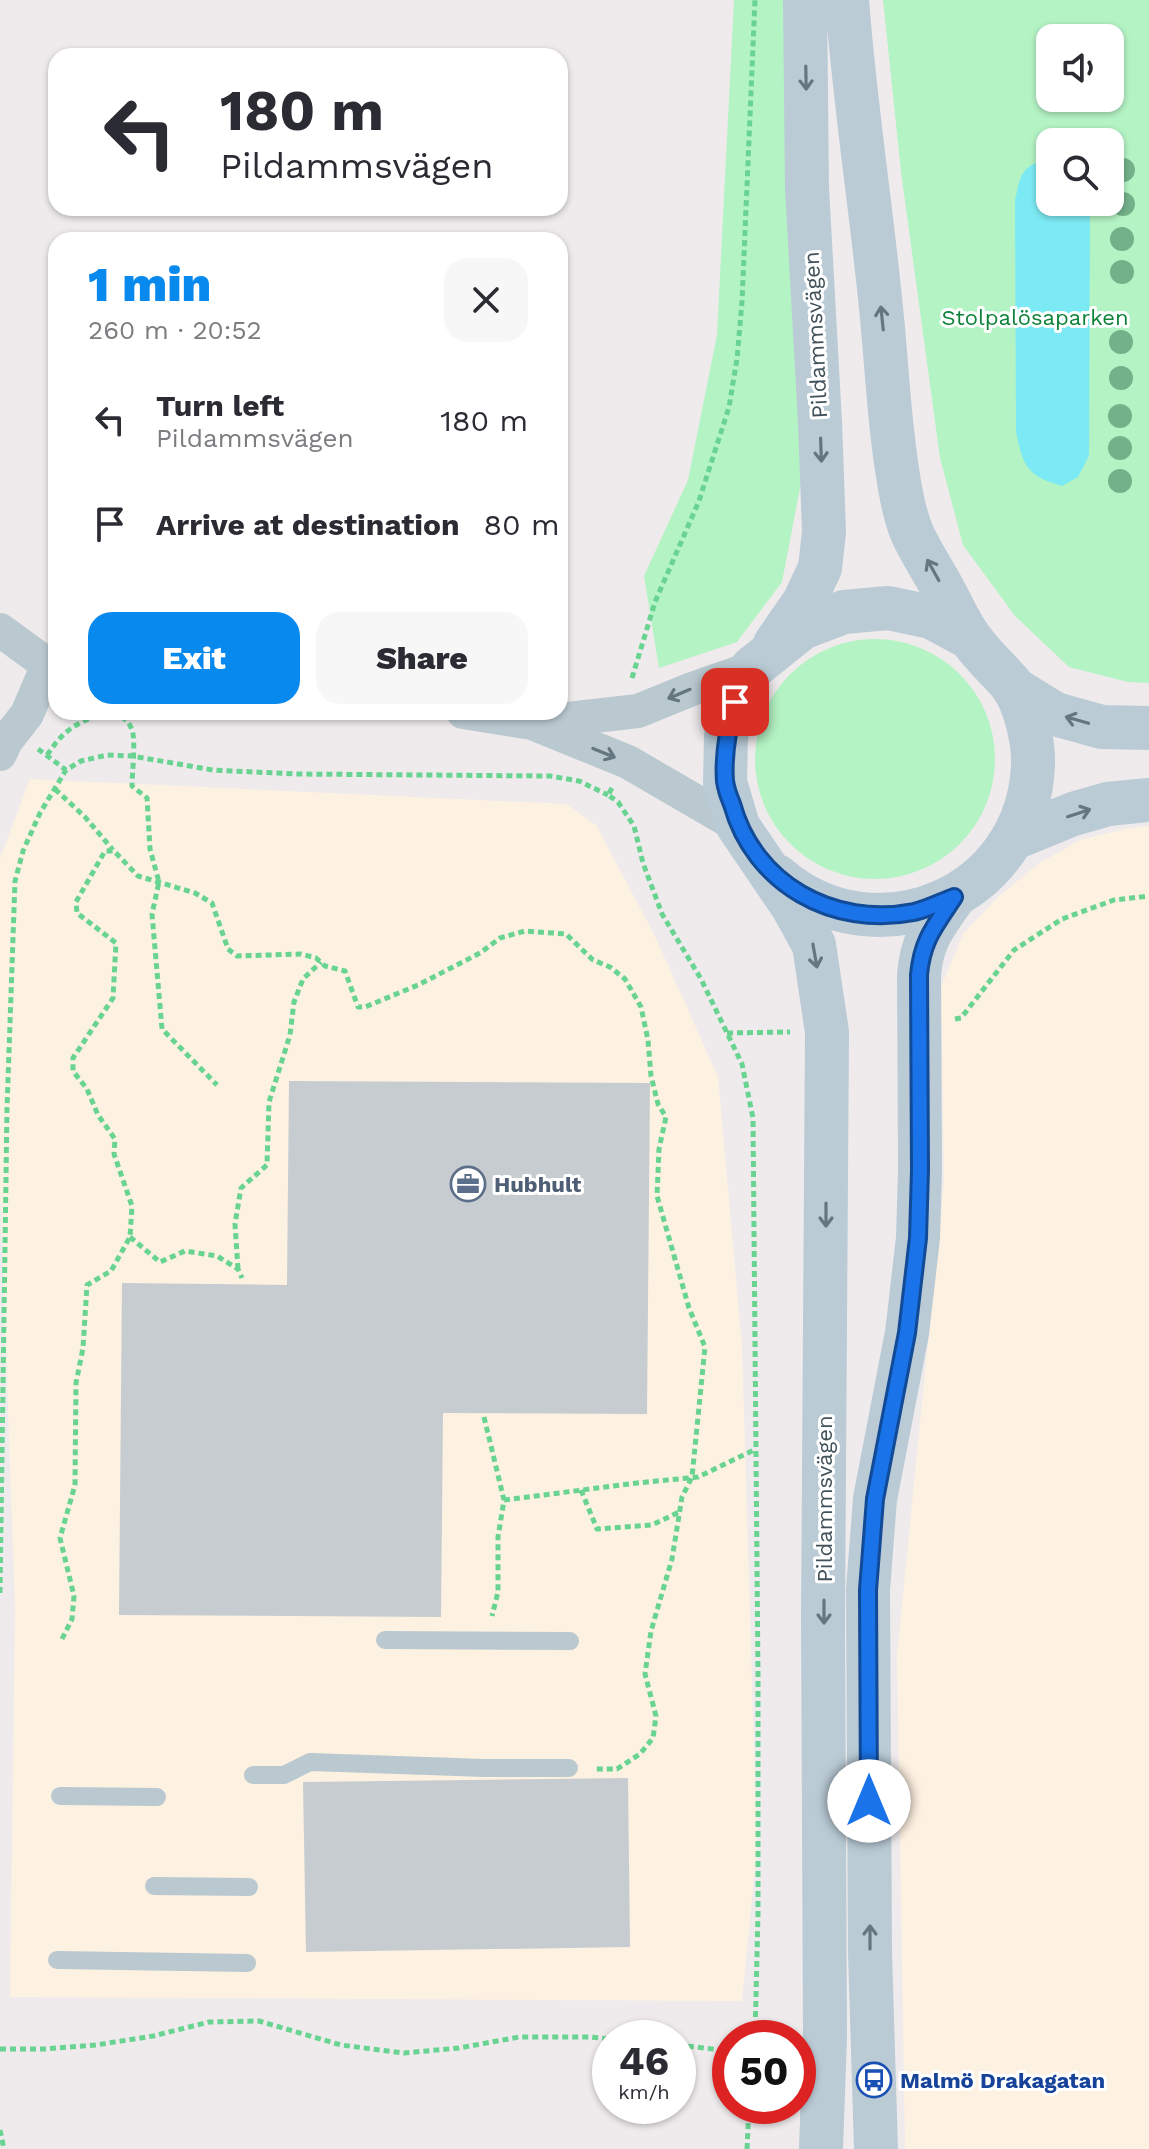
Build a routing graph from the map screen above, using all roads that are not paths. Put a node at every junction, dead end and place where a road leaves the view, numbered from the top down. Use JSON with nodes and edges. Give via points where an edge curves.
{"nodes":[{"id":1,"x":805,"y":0,"type":"edge"},
{"id":2,"x":847,"y":0,"type":"edge"},
{"id":3,"x":0,"y":630,"type":"edge"},
{"id":4,"x":970,"y":638,"type":"junction"},
{"id":5,"x":760,"y":662,"type":"junction"},
{"id":6,"x":48,"y":663,"type":"edge"},
{"id":7,"x":48,"y":674,"type":"edge"},
{"id":8,"x":1013,"y":688,"type":"junction"},
{"id":9,"x":568,"y":719,"type":"edge"},
{"id":10,"x":513,"y":720,"type":"edge"},
{"id":11,"x":558,"y":720,"type":"edge"},
{"id":12,"x":532,"y":723,"type":"junction"},
{"id":13,"x":1149,"y":728,"type":"edge"},
{"id":14,"x":0,"y":754,"type":"edge"},
{"id":15,"x":1149,"y":800,"type":"edge"},
{"id":16,"x":738,"y":826,"type":"junction"},
{"id":17,"x":1012,"y":839,"type":"junction"},
{"id":18,"x":763,"y":865,"type":"junction"},
{"id":19,"x":954,"y":897,"type":"junction"},
{"id":20,"x":385,"y":1640,"type":"dead end"},
{"id":21,"x":570,"y":1641,"type":"dead end"},
{"id":22,"x":569,"y":1768,"type":"road end"},
{"id":23,"x":253,"y":1775,"type":"dead end"},
{"id":24,"x":60,"y":1796,"type":"dead end"},
{"id":25,"x":157,"y":1797,"type":"dead end"},
{"id":26,"x":154,"y":1886,"type":"dead end"},
{"id":27,"x":249,"y":1887,"type":"dead end"},
{"id":28,"x":57,"y":1960,"type":"dead end"},
{"id":29,"x":247,"y":1963,"type":"dead end"},
{"id":30,"x":821,"y":2149,"type":"edge"},
{"id":31,"x":876,"y":2149,"type":"edge"}],
"edges":[{"from":1,"to":5,"type":"main road","name":"Pildammsvägen","one_way":true,"via":[[807,188],[824,532],[820,568],[804,602]]},
{"from":4,"to":2,"type":"main road","name":"Pildammsvägen","one_way":true,"via":[[912,531],[900,489]]},
{"from":3,"to":6,"type":"street"},
{"from":4,"to":5,"type":"main road","name":"Pildammsvägen","via":[[931,617],[888,608],[844,612],[802,628]]},
{"from":4,"to":8,"type":"main road","name":"Pildammsvägen"},
{"from":5,"to":9,"type":"street","one_way":true,"via":[[638,711]]},
{"from":5,"to":16,"type":"main road","name":"Pildammsvägen","via":[[735,702],[726,736],[725,782]]},
{"from":7,"to":14,"type":"street"},
{"from":13,"to":8,"type":"main road","one_way":true,"via":[[1102,727],[1055,714]]},
{"from":8,"to":17,"type":"main road","name":"Pildammsvägen","via":[[1028,724],[1033,764],[1027,803]]},
{"from":10,"to":12,"type":"street"},
{"from":11,"to":12,"type":"street","one_way":true},
{"from":12,"to":16,"type":"street","one_way":true,"via":[[628,762]]},
{"from":17,"to":15,"type":"main road","one_way":true,"via":[[1097,807]]},
{"from":16,"to":18,"type":"main road","name":"Pildammsvägen"},
{"from":17,"to":19,"type":"main road","name":"Pildammsvägen","via":[[987,872]]},
{"from":18,"to":19,"type":"main road","name":"Pildammsvägen","via":[[795,892],[832,909],[874,916],[915,912]]},
{"from":18,"to":30,"type":"main road","name":"Pildammsvägen","one_way":true,"via":[[814,945],[827,1032]]},
{"from":31,"to":19,"type":"main road","name":"Pildammsvägen","one_way":true,"via":[[868,1590],[875,1499],[907,1333],[918,1238],[921,954]]},
{"from":20,"to":21,"type":"lane"},
{"from":22,"to":23,"type":"lane","via":[[310,1762],[284,1775]]},
{"from":24,"to":25,"type":"lane"},
{"from":26,"to":27,"type":"lane"},
{"from":28,"to":29,"type":"lane"}]}
